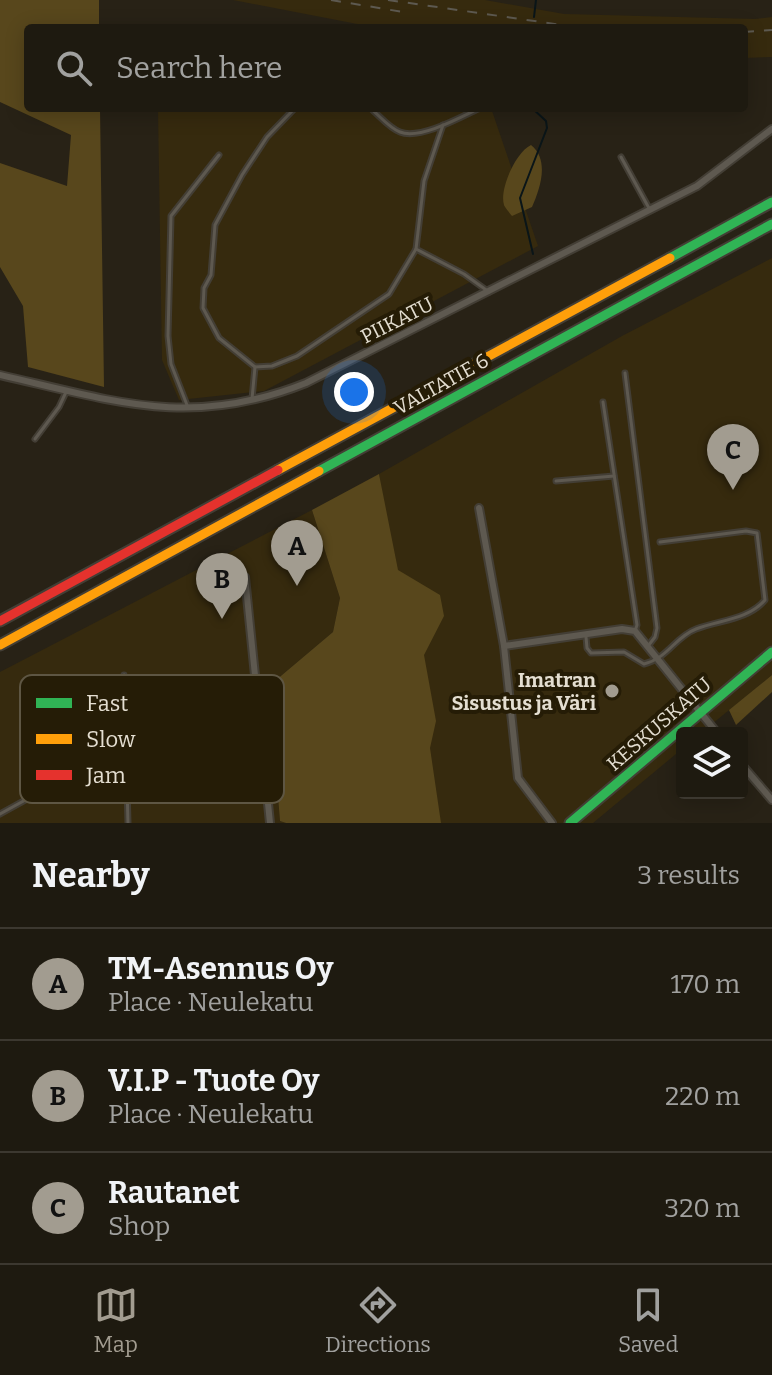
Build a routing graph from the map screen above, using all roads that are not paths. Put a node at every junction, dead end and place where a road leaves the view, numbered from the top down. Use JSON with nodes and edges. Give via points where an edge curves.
{"nodes":[{"id":1,"x":291,"y":112,"type":"edge"},
{"id":2,"x":375,"y":112,"type":"edge"},
{"id":3,"x":471,"y":112,"type":"edge"},
{"id":4,"x":443,"y":125,"type":"junction"},
{"id":5,"x":772,"y":129,"type":"edge"},
{"id":6,"x":219,"y":155,"type":"dead end"},
{"id":7,"x":621,"y":157,"type":"dead end"},
{"id":8,"x":772,"y":202,"type":"edge"},
{"id":9,"x":650,"y":210,"type":"junction"},
{"id":10,"x":772,"y":224,"type":"edge"},
{"id":11,"x":416,"y":249,"type":"junction"},
{"id":12,"x":489,"y":292,"type":"junction"},
{"id":13,"x":255,"y":367,"type":"junction"},
{"id":14,"x":625,"y":373,"type":"dead end"},
{"id":15,"x":0,"y":375,"type":"edge"},
{"id":16,"x":67,"y":390,"type":"junction"},
{"id":17,"x":251,"y":402,"type":"junction"},
{"id":18,"x":603,"y":402,"type":"dead end"},
{"id":19,"x":188,"y":409,"type":"junction"},
{"id":20,"x":35,"y":439,"type":"dead end"},
{"id":21,"x":614,"y":476,"type":"junction"},
{"id":22,"x":556,"y":481,"type":"dead end"},
{"id":23,"x":479,"y":508,"type":"dead end"},
{"id":24,"x":660,"y":542,"type":"dead end"},
{"id":25,"x":245,"y":577,"type":"dead end"},
{"id":26,"x":0,"y":621,"type":"edge"},
{"id":27,"x":635,"y":631,"type":"junction"},
{"id":28,"x":586,"y":633,"type":"junction"},
{"id":29,"x":0,"y":645,"type":"edge"},
{"id":30,"x":504,"y":646,"type":"junction"},
{"id":31,"x":648,"y":646,"type":"junction"},
{"id":32,"x":772,"y":652,"type":"edge"},
{"id":33,"x":659,"y":661,"type":"junction"},
{"id":34,"x":255,"y":675,"type":"edge"},
{"id":35,"x":699,"y":711,"type":"junction"},
{"id":36,"x":712,"y":727,"type":"edge"},
{"id":37,"x":748,"y":772,"type":"edge"},
{"id":38,"x":772,"y":800,"type":"edge"},
{"id":39,"x":20,"y":803,"type":"edge"},
{"id":40,"x":127,"y":803,"type":"edge"},
{"id":41,"x":268,"y":803,"type":"edge"},
{"id":42,"x":0,"y":814,"type":"edge"},
{"id":43,"x":128,"y":823,"type":"edge"},
{"id":44,"x":270,"y":823,"type":"edge"},
{"id":45,"x":552,"y":823,"type":"edge"},
{"id":46,"x":570,"y":823,"type":"edge"}],
"edges":[{"from":1,"to":13,"type":"lane","via":[[267,137],[215,225],[211,275],[204,288],[203,308],[219,338]]},
{"from":2,"to":4,"type":"lane","via":[[399,132]]},
{"from":3,"to":4,"type":"lane"},
{"from":4,"to":11,"type":"lane","via":[[424,181]]},
{"from":5,"to":9,"type":"street","name":"PIIKATU","via":[[697,186]]},
{"from":6,"to":19,"type":"lane","via":[[171,216],[168,336],[173,372]]},
{"from":7,"to":9,"type":"lane"},
{"from":8,"to":26,"type":"main road","name":"VALTATIE 6"},
{"from":9,"to":12,"type":"street","name":"PIIKATU"},
{"from":10,"to":29,"type":"main road","name":"VALTATIE 6"},
{"from":11,"to":12,"type":"lane"},
{"from":11,"to":13,"type":"lane","via":[[389,294],[297,356]]},
{"from":12,"to":17,"type":"street","name":"PIIKATU","via":[[306,383]]},
{"from":13,"to":17,"type":"lane"},
{"from":14,"to":31,"type":"lane","via":[[657,628]]},
{"from":15,"to":16,"type":"street","name":"PIIKATU"},
{"from":16,"to":19,"type":"street","name":"PIIKATU","via":[[149,407]]},
{"from":16,"to":20,"type":"lane"},
{"from":17,"to":19,"type":"street","name":"PIIKATU"},
{"from":18,"to":21,"type":"lane"},
{"from":21,"to":22,"type":"lane"},
{"from":21,"to":27,"type":"lane"},
{"from":23,"to":30,"type":"street"},
{"from":24,"to":33,"type":"lane","via":[[757,533],[765,600],[756,611],[692,630]]},
{"from":25,"to":34,"type":"street"},
{"from":27,"to":28,"type":"street"},
{"from":27,"to":31,"type":"street"},
{"from":28,"to":30,"type":"street"},
{"from":28,"to":33,"type":"lane","via":[[591,653],[624,652],[644,664]]},
{"from":30,"to":45,"type":"street","via":[[518,778]]},
{"from":31,"to":33,"type":"street"},
{"from":32,"to":35,"type":"main road","name":"KESKUSKATU"},
{"from":33,"to":35,"type":"street"},
{"from":35,"to":36,"type":"street"},
{"from":35,"to":46,"type":"main road","name":"KESKUSKATU"},
{"from":37,"to":38,"type":"street"},
{"from":39,"to":42,"type":"lane"},
{"from":40,"to":43,"type":"lane"},
{"from":41,"to":44,"type":"street"}]}
